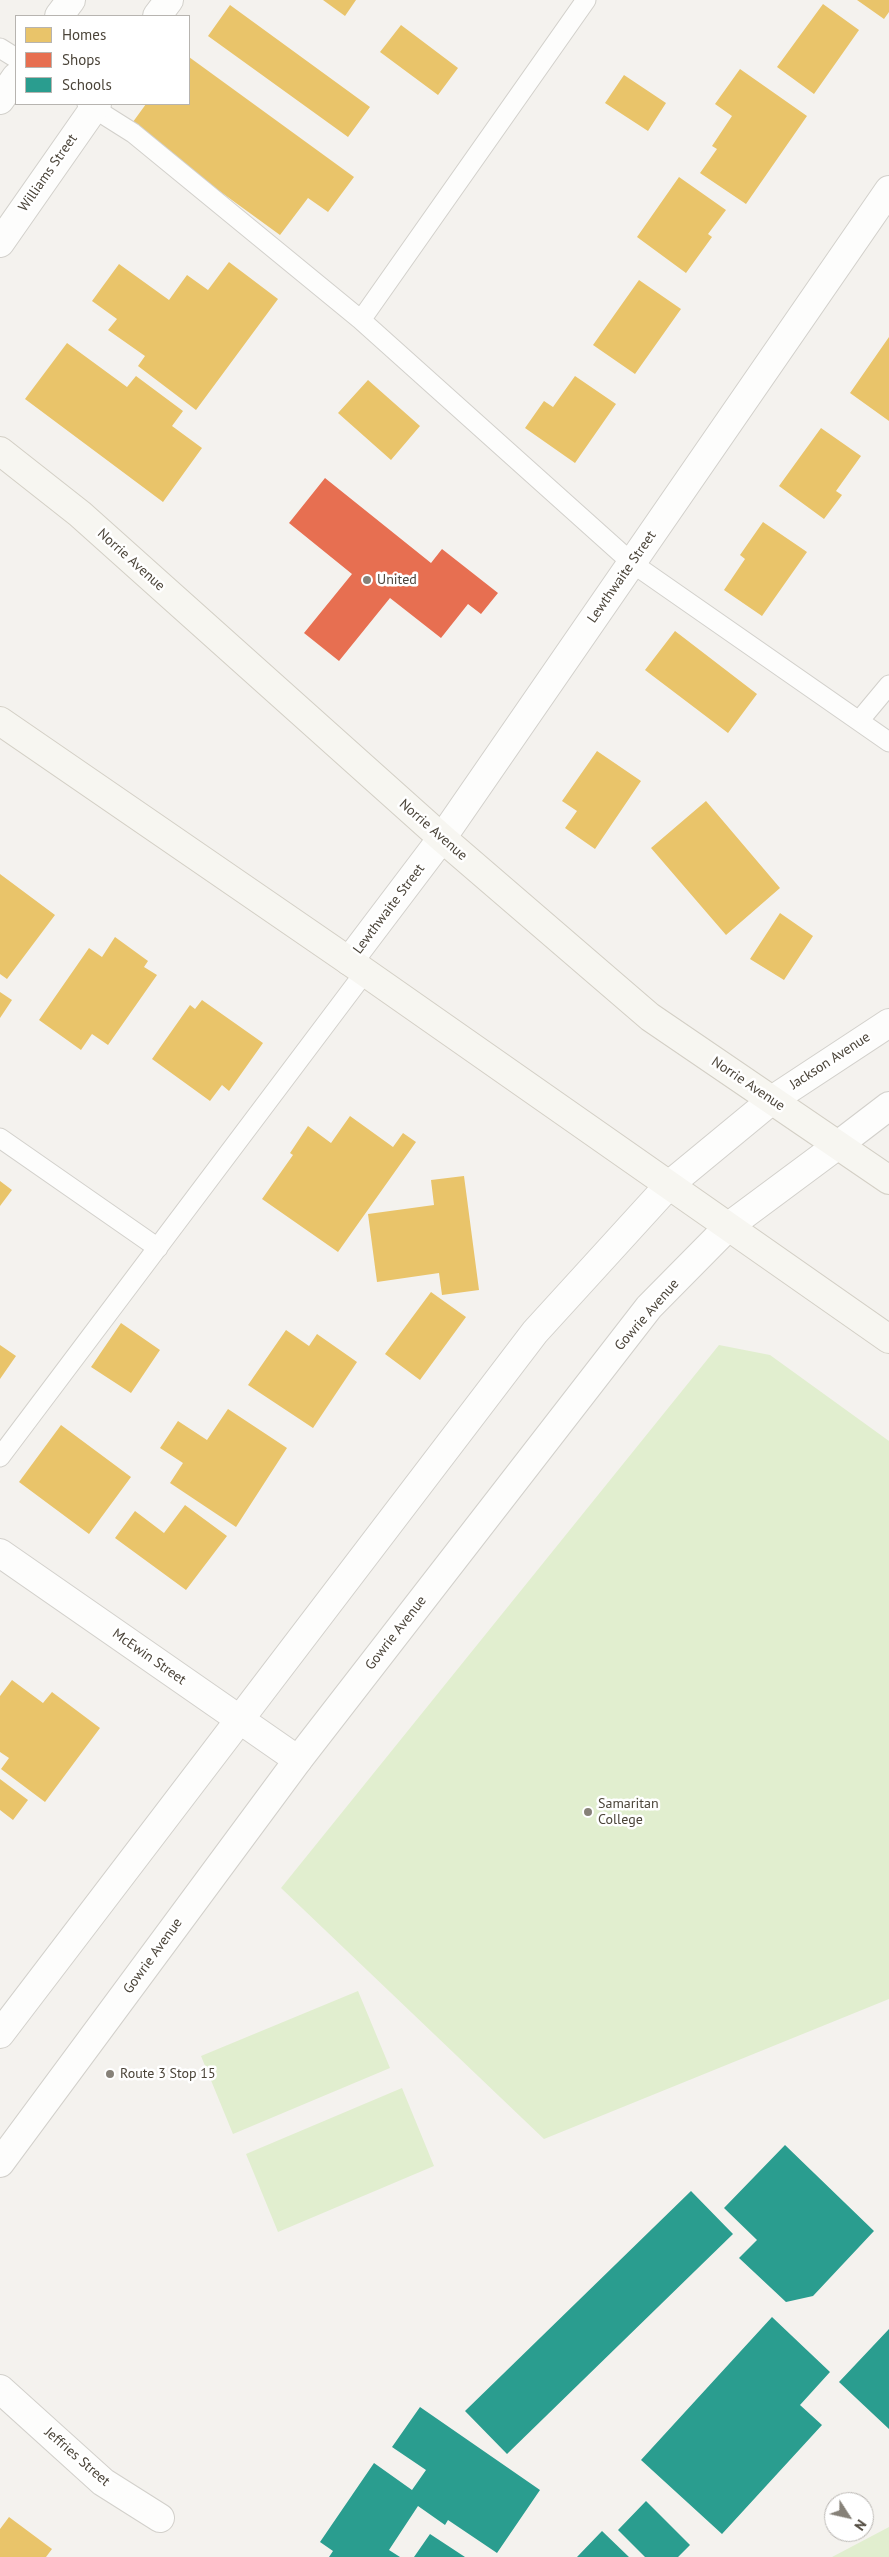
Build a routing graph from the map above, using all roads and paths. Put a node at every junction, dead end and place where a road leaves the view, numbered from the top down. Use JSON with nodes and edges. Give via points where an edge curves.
{"nodes":[{"id":1,"x":70,"y":0,"type":"edge"},
{"id":2,"x":169,"y":0,"type":"edge"},
{"id":3,"x":586,"y":0,"type":"edge"},
{"id":4,"x":60,"y":15,"type":"edge"},
{"id":5,"x":158,"y":15,"type":"edge"},
{"id":6,"x":0,"y":48,"type":"edge"},
{"id":7,"x":15,"y":57,"type":"edge"},
{"id":8,"x":15,"y":78,"type":"edge"},
{"id":9,"x":0,"y":100,"type":"edge"},
{"id":10,"x":92,"y":105,"type":"edge"},
{"id":11,"x":889,"y":190,"type":"edge"},
{"id":12,"x":0,"y":243,"type":"edge"},
{"id":13,"x":361,"y":320,"type":"junction"},
{"id":14,"x":0,"y":452,"type":"edge"},
{"id":15,"x":632,"y":563,"type":"junction"},
{"id":16,"x":889,"y":684,"type":"edge"},
{"id":17,"x":859,"y":720,"type":"junction"},
{"id":18,"x":0,"y":721,"type":"edge"},
{"id":19,"x":889,"y":742,"type":"edge"},
{"id":20,"x":442,"y":838,"type":"junction"},
{"id":21,"x":357,"y":966,"type":"junction"},
{"id":22,"x":889,"y":1023,"type":"edge"},
{"id":23,"x":772,"y":1100,"type":"junction"},
{"id":24,"x":889,"y":1106,"type":"edge"},
{"id":25,"x":0,"y":1138,"type":"edge"},
{"id":26,"x":838,"y":1145,"type":"junction"},
{"id":27,"x":889,"y":1180,"type":"edge"},
{"id":28,"x":669,"y":1185,"type":"junction"},
{"id":29,"x":728,"y":1226,"type":"junction"},
{"id":30,"x":158,"y":1248,"type":"junction"},
{"id":31,"x":889,"y":1339,"type":"edge"},
{"id":32,"x":0,"y":1457,"type":"edge"},
{"id":33,"x":0,"y":1553,"type":"edge"},
{"id":34,"x":239,"y":1720,"type":"junction"},
{"id":35,"x":298,"y":1760,"type":"junction"},
{"id":36,"x":0,"y":2034,"type":"edge"},
{"id":37,"x":0,"y":2163,"type":"edge"},
{"id":38,"x":0,"y":2390,"type":"edge"},
{"id":39,"x":160,"y":2518,"type":"dead end"}],
"edges":[{"from":1,"to":4,"type":"street"},
{"from":2,"to":5,"type":"street"},
{"from":3,"to":13,"type":"lane"},
{"from":6,"to":7,"type":"lane"},
{"from":8,"to":9,"type":"street"},
{"from":10,"to":12,"type":"street","name":"Williams Street"},
{"from":10,"to":13,"type":"lane","via":[[133,133]]},
{"from":11,"to":15,"type":"street","name":"Lewthwaite Street"},
{"from":13,"to":15,"type":"lane"},
{"from":14,"to":20,"type":"main road","name":"Norrie Avenue","via":[[80,514]]},
{"from":15,"to":17,"type":"lane"},
{"from":15,"to":20,"type":"street","name":"Lewthwaite Street"},
{"from":16,"to":17,"type":"lane"},
{"from":17,"to":19,"type":"lane"},
{"from":18,"to":21,"type":"main road"},
{"from":20,"to":21,"type":"street","name":"Lewthwaite Street"},
{"from":20,"to":23,"type":"main road","name":"Norrie Avenue","via":[[650,1017]]},
{"from":21,"to":28,"type":"main road"},
{"from":21,"to":30,"type":"lane"},
{"from":22,"to":23,"type":"street","name":"Jackson Avenue"},
{"from":23,"to":26,"type":"main road","name":"Norrie Avenue"},
{"from":23,"to":28,"type":"street"},
{"from":24,"to":26,"type":"street"},
{"from":25,"to":30,"type":"lane"},
{"from":26,"to":27,"type":"main road","name":"Norrie Avenue"},
{"from":26,"to":29,"type":"street","name":"Gowrie Avenue"},
{"from":28,"to":29,"type":"main road"},
{"from":28,"to":34,"type":"street","via":[[536,1332]]},
{"from":29,"to":31,"type":"main road"},
{"from":29,"to":35,"type":"street","name":"Gowrie Avenue","via":[[649,1307]]},
{"from":30,"to":32,"type":"lane"},
{"from":33,"to":34,"type":"street","name":"McEwin Street"},
{"from":34,"to":35,"type":"street","name":"McEwin Street"},
{"from":34,"to":36,"type":"street"},
{"from":35,"to":37,"type":"street","name":"Gowrie Avenue"},
{"from":38,"to":39,"type":"street","name":"Jeffries Street","via":[[103,2482]]}]}
